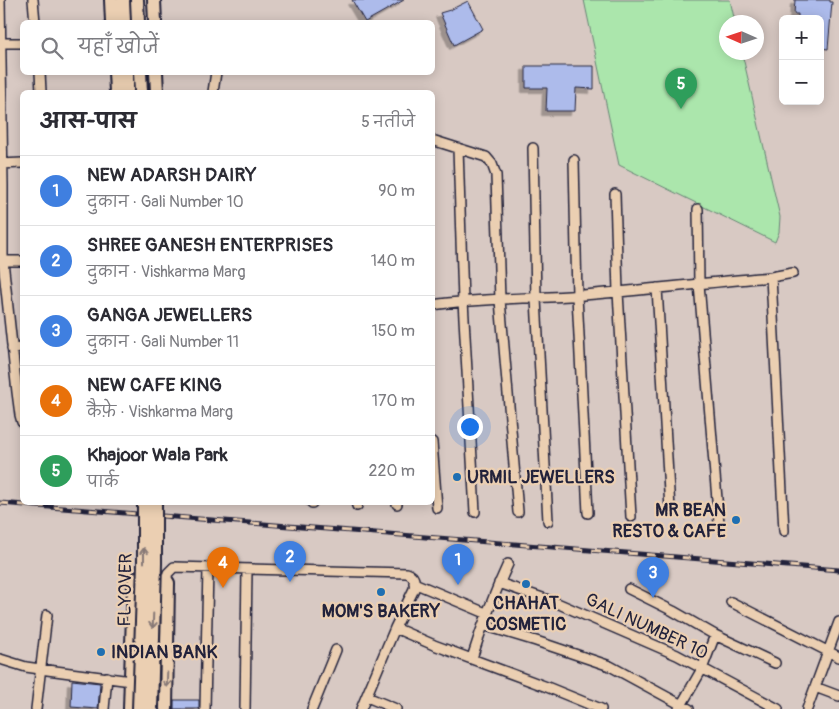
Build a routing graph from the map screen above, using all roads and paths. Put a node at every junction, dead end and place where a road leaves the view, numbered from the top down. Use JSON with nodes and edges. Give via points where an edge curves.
{"nodes":[{"id":1,"x":0,"y":0,"type":"edge"},
{"id":2,"x":33,"y":0,"type":"edge"},
{"id":3,"x":111,"y":0,"type":"edge"},
{"id":4,"x":124,"y":0,"type":"edge"},
{"id":5,"x":138,"y":0,"type":"edge"},
{"id":6,"x":154,"y":0,"type":"edge"},
{"id":7,"x":35,"y":20,"type":"edge"},
{"id":8,"x":112,"y":20,"type":"edge"},
{"id":9,"x":124,"y":20,"type":"edge"},
{"id":10,"x":138,"y":20,"type":"edge"},
{"id":11,"x":155,"y":20,"type":"edge"},
{"id":12,"x":1,"y":43,"type":"edge"},
{"id":13,"x":20,"y":43,"type":"edge"},
{"id":14,"x":40,"y":75,"type":"edge"},
{"id":15,"x":115,"y":75,"type":"edge"},
{"id":16,"x":126,"y":75,"type":"edge"},
{"id":17,"x":140,"y":75,"type":"edge"},
{"id":18,"x":156,"y":75,"type":"edge"},
{"id":19,"x":216,"y":75,"type":"edge"},
{"id":20,"x":41,"y":90,"type":"edge"},
{"id":21,"x":116,"y":90,"type":"edge"},
{"id":22,"x":127,"y":90,"type":"edge"},
{"id":23,"x":141,"y":90,"type":"edge"},
{"id":24,"x":157,"y":90,"type":"edge"},
{"id":25,"x":213,"y":90,"type":"edge"},
{"id":26,"x":435,"y":141,"type":"edge"},
{"id":27,"x":458,"y":148,"type":"junction"},
{"id":28,"x":533,"y":148,"type":"dead end"},
{"id":29,"x":574,"y":160,"type":"dead end"},
{"id":30,"x":20,"y":163,"type":"edge"},
{"id":31,"x":1,"y":164,"type":"edge"},
{"id":32,"x":615,"y":194,"type":"dead end"},
{"id":33,"x":698,"y":210,"type":"dead end"},
{"id":34,"x":2,"y":261,"type":"edge"},
{"id":35,"x":20,"y":261,"type":"edge"},
{"id":36,"x":793,"y":273,"type":"dead end"},
{"id":37,"x":770,"y":276,"type":"junction"},
{"id":38,"x":699,"y":284,"type":"junction"},
{"id":39,"x":657,"y":288,"type":"junction"},
{"id":40,"x":618,"y":292,"type":"junction"},
{"id":41,"x":577,"y":296,"type":"junction"},
{"id":42,"x":536,"y":298,"type":"junction"},
{"id":43,"x":500,"y":300,"type":"junction"},
{"id":44,"x":463,"y":301,"type":"junction"},
{"id":45,"x":435,"y":304,"type":"edge"},
{"id":46,"x":20,"y":348,"type":"edge"},
{"id":47,"x":12,"y":349,"type":"junction"},
{"id":48,"x":20,"y":391,"type":"edge"},
{"id":49,"x":20,"y":415,"type":"edge"},
{"id":50,"x":435,"y":482,"type":"edge"},
{"id":51,"x":144,"y":505,"type":"edge"},
{"id":52,"x":155,"y":505,"type":"edge"},
{"id":53,"x":437,"y":508,"type":"dead end"},
{"id":54,"x":670,"y":508,"type":"dead end"},
{"id":55,"x":475,"y":512,"type":"dead end"},
{"id":56,"x":518,"y":512,"type":"dead end"},
{"id":57,"x":588,"y":514,"type":"dead end"},
{"id":58,"x":631,"y":517,"type":"dead end"},
{"id":59,"x":548,"y":521,"type":"dead end"},
{"id":60,"x":719,"y":523,"type":"dead end"},
{"id":61,"x":784,"y":531,"type":"dead end"},
{"id":62,"x":508,"y":564,"type":"dead end"},
{"id":63,"x":208,"y":568,"type":"junction"},
{"id":64,"x":247,"y":570,"type":"junction"},
{"id":65,"x":166,"y":580,"type":"junction"},
{"id":66,"x":414,"y":583,"type":"junction"},
{"id":67,"x":499,"y":583,"type":"junction"},
{"id":68,"x":629,"y":589,"type":"dead end"},
{"id":69,"x":730,"y":602,"type":"dead end"},
{"id":70,"x":488,"y":614,"type":"junction"},
{"id":71,"x":47,"y":615,"type":"dead end"},
{"id":72,"x":839,"y":622,"type":"edge"},
{"id":73,"x":483,"y":625,"type":"junction"},
{"id":74,"x":395,"y":628,"type":"junction"},
{"id":75,"x":715,"y":635,"type":"junction"},
{"id":76,"x":336,"y":650,"type":"dead end"},
{"id":77,"x":828,"y":652,"type":"junction"},
{"id":78,"x":839,"y":657,"type":"edge"},
{"id":79,"x":472,"y":658,"type":"junction"},
{"id":80,"x":0,"y":659,"type":"edge"},
{"id":81,"x":775,"y":663,"type":"dead end"},
{"id":82,"x":40,"y":669,"type":"junction"},
{"id":83,"x":702,"y":669,"type":"junction"},
{"id":84,"x":107,"y":677,"type":"junction"},
{"id":85,"x":131,"y":680,"type":"junction"},
{"id":86,"x":815,"y":687,"type":"junction"},
{"id":87,"x":366,"y":696,"type":"junction"},
{"id":88,"x":839,"y":696,"type":"edge"},
{"id":89,"x":683,"y":708,"type":"edge"},
{"id":90,"x":36,"y":709,"type":"edge"},
{"id":91,"x":104,"y":709,"type":"edge"},
{"id":92,"x":130,"y":709,"type":"edge"},
{"id":93,"x":139,"y":709,"type":"edge"},
{"id":94,"x":144,"y":709,"type":"edge"},
{"id":95,"x":152,"y":709,"type":"edge"},
{"id":96,"x":166,"y":709,"type":"edge"},
{"id":97,"x":205,"y":709,"type":"edge"},
{"id":98,"x":245,"y":709,"type":"edge"},
{"id":99,"x":312,"y":709,"type":"edge"},
{"id":100,"x":361,"y":709,"type":"edge"},
{"id":101,"x":396,"y":709,"type":"edge"},
{"id":102,"x":601,"y":709,"type":"edge"},
{"id":103,"x":778,"y":709,"type":"edge"},
{"id":104,"x":807,"y":709,"type":"edge"}],
"edges":[{"from":1,"to":12,"type":"street"},
{"from":2,"to":7,"type":"street"},
{"from":3,"to":8,"type":"main road"},
{"from":4,"to":9,"type":"main road"},
{"from":5,"to":10,"type":"main road"},
{"from":6,"to":11,"type":"main road"},
{"from":12,"to":13,"type":"street"},
{"from":12,"to":31,"type":"street"},
{"from":14,"to":20,"type":"street"},
{"from":15,"to":21,"type":"main road"},
{"from":16,"to":22,"type":"main road"},
{"from":17,"to":23,"type":"main road"},
{"from":18,"to":24,"type":"main road"},
{"from":19,"to":25,"type":"street"},
{"from":26,"to":27,"type":"street"},
{"from":27,"to":43,"type":"street","via":[[486,157],[496,175]]},
{"from":27,"to":44,"type":"street"},
{"from":28,"to":42,"type":"street"},
{"from":29,"to":41,"type":"street"},
{"from":30,"to":31,"type":"street"},
{"from":31,"to":34,"type":"street"},
{"from":32,"to":40,"type":"street"},
{"from":33,"to":38,"type":"street"},
{"from":34,"to":35,"type":"street"},
{"from":34,"to":47,"type":"street"},
{"from":36,"to":37,"type":"street"},
{"from":37,"to":38,"type":"street"},
{"from":37,"to":61,"type":"street"},
{"from":38,"to":39,"type":"street"},
{"from":38,"to":60,"type":"street"},
{"from":39,"to":40,"type":"street"},
{"from":39,"to":54,"type":"street"},
{"from":40,"to":41,"type":"street"},
{"from":40,"to":58,"type":"street"},
{"from":41,"to":42,"type":"street"},
{"from":41,"to":57,"type":"street"},
{"from":42,"to":43,"type":"street"},
{"from":42,"to":59,"type":"street"},
{"from":43,"to":44,"type":"street"},
{"from":43,"to":56,"type":"street"},
{"from":44,"to":45,"type":"street"},
{"from":44,"to":55,"type":"street"},
{"from":46,"to":47,"type":"street"},
{"from":47,"to":48,"type":"street"},
{"from":48,"to":49,"type":"street"},
{"from":50,"to":53,"type":"street"},
{"from":93,"to":51,"type":"main road","name":"FLYOVER","one_way":true,"bridge":true},
{"from":52,"to":95,"type":"main road","name":"FLYOVER","one_way":true,"bridge":true},
{"from":62,"to":67,"type":"street"},
{"from":63,"to":64,"type":"street"},
{"from":63,"to":65,"type":"street","via":[[174,567]]},
{"from":63,"to":97,"type":"street"},
{"from":64,"to":66,"type":"street","via":[[407,573],[414,578]]},
{"from":64,"to":98,"type":"street"},
{"from":65,"to":85,"type":"main road","via":[[139,577],[134,582]]},
{"from":65,"to":96,"type":"main road","one_way":true},
{"from":66,"to":70,"type":"street"},
{"from":66,"to":74,"type":"street"},
{"from":67,"to":70,"type":"street"},
{"from":67,"to":83,"type":"street","name":"GALI NUMBER 10","via":[[557,603]]},
{"from":68,"to":75,"type":"street"},
{"from":69,"to":77,"type":"street"},
{"from":70,"to":73,"type":"street"},
{"from":71,"to":82,"type":"street"},
{"from":72,"to":77,"type":"street"},
{"from":73,"to":79,"type":"street"},
{"from":73,"to":89,"type":"street","via":[[610,666]]},
{"from":74,"to":79,"type":"street"},
{"from":74,"to":87,"type":"street"},
{"from":75,"to":81,"type":"street"},
{"from":75,"to":83,"type":"street"},
{"from":76,"to":99,"type":"street"},
{"from":77,"to":78,"type":"street"},
{"from":77,"to":86,"type":"street"},
{"from":79,"to":102,"type":"street"},
{"from":80,"to":82,"type":"street"},
{"from":82,"to":84,"type":"street"},
{"from":82,"to":90,"type":"street"},
{"from":83,"to":89,"type":"street"},
{"from":83,"to":103,"type":"street","name":"GALI NUMBER 10"},
{"from":84,"to":85,"type":"street"},
{"from":84,"to":91,"type":"street"},
{"from":85,"to":92,"type":"main road"},
{"from":86,"to":88,"type":"street"},
{"from":86,"to":104,"type":"street"},
{"from":87,"to":100,"type":"street"},
{"from":87,"to":101,"type":"street"},
{"from":94,"to":95,"type":"main road","via":[[150,670]]}]}
